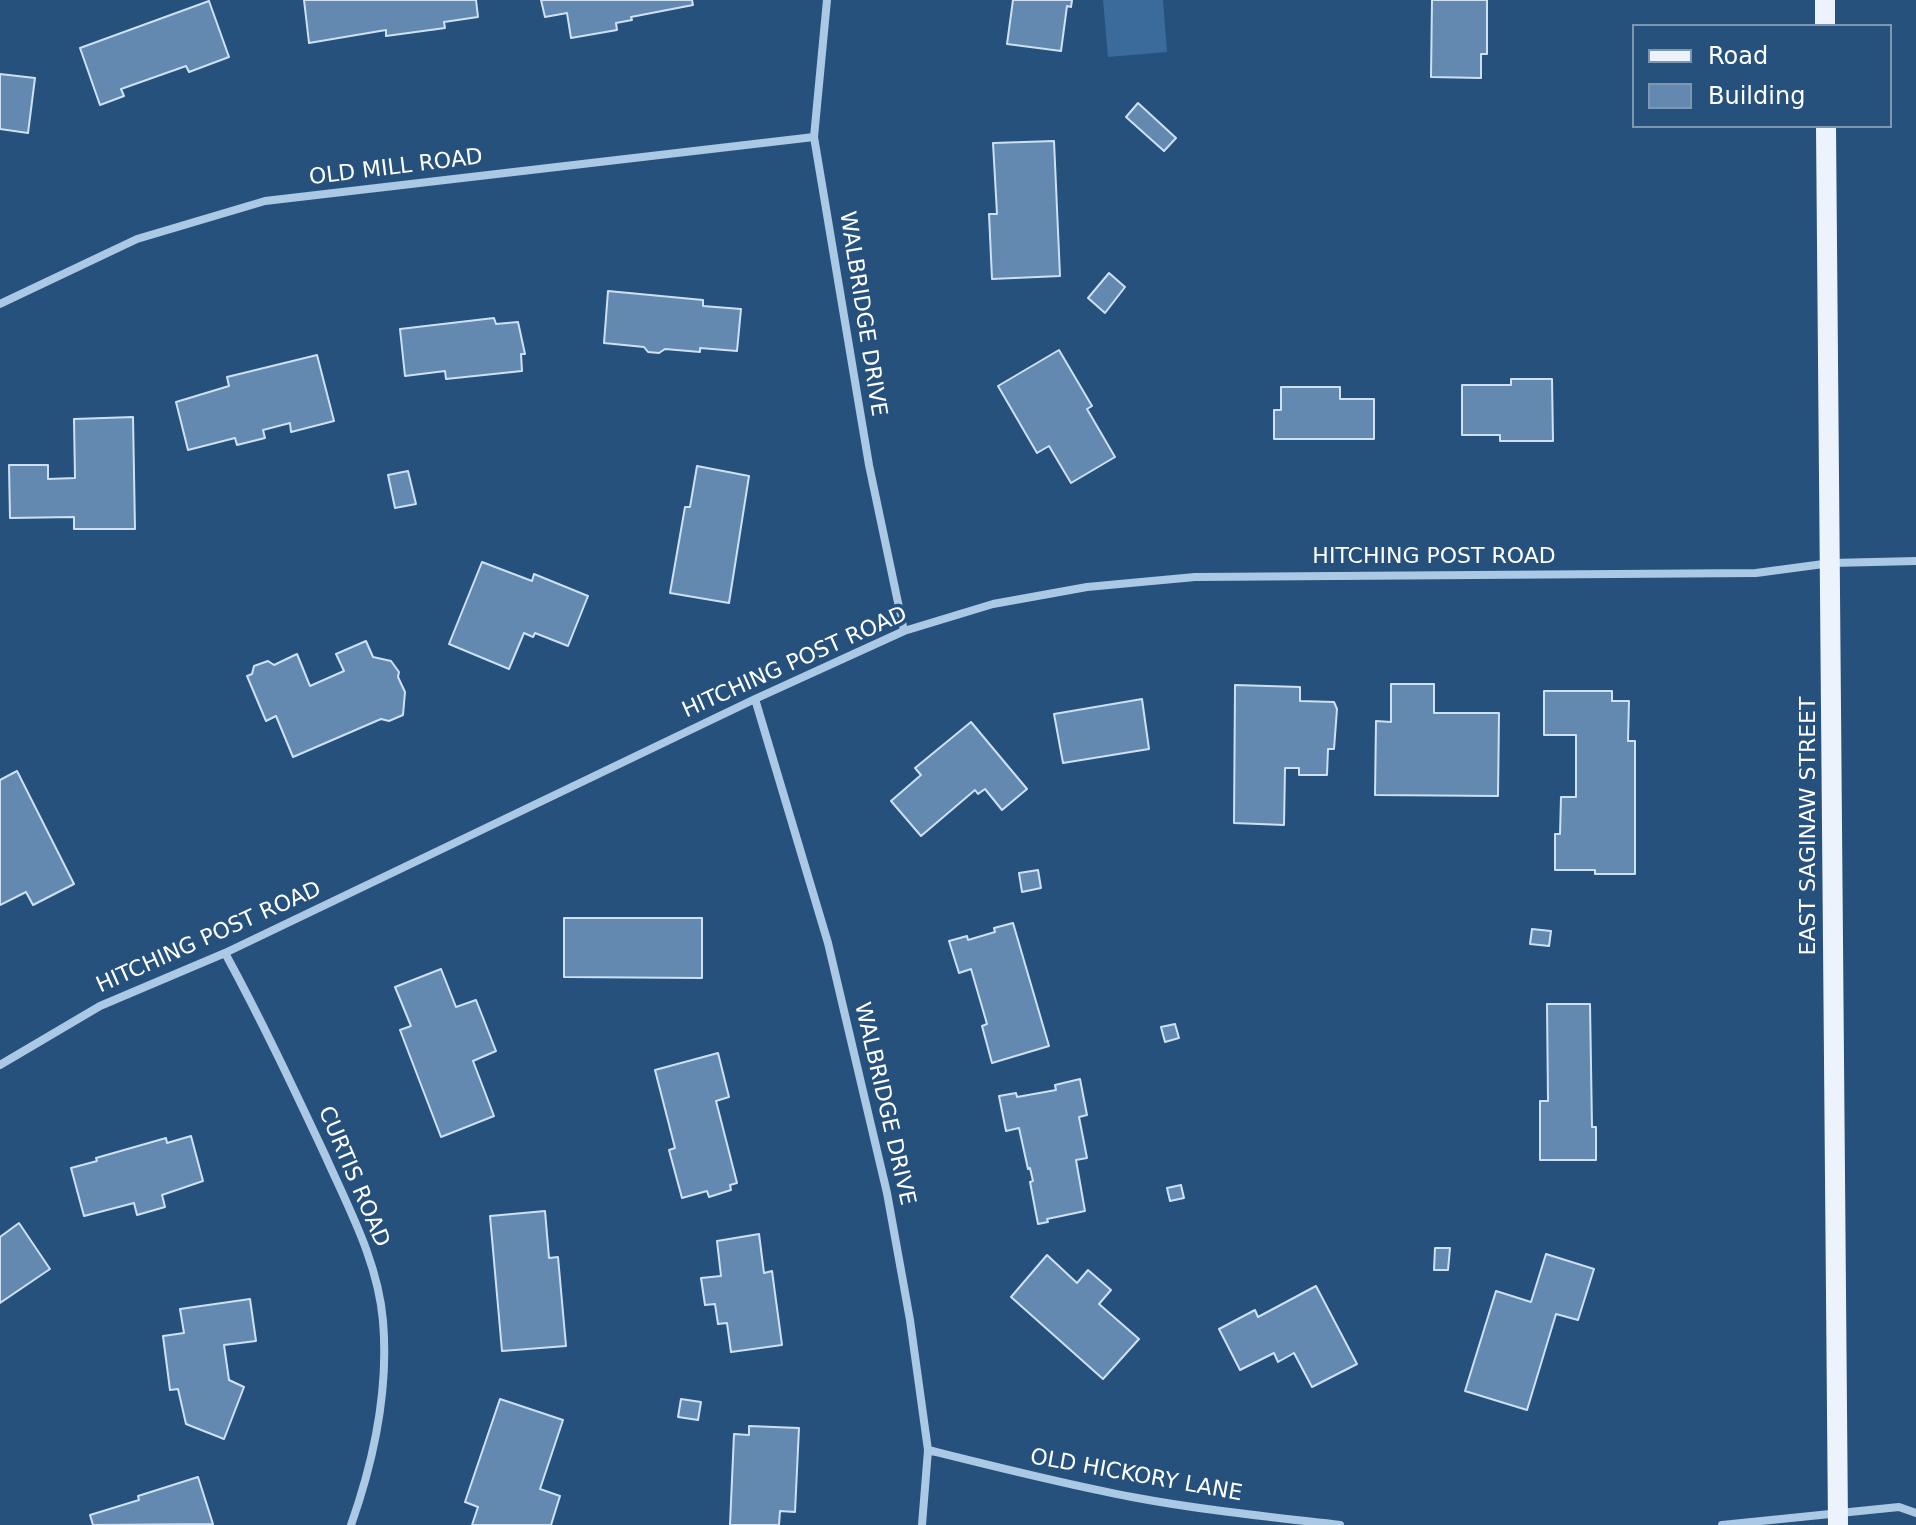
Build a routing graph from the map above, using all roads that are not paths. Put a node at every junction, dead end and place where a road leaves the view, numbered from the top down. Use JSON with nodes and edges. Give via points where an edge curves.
{"nodes":[{"id":1,"x":827,"y":0,"type":"edge"},
{"id":2,"x":1825,"y":0,"type":"edge"},
{"id":3,"x":1825,"y":24,"type":"edge"},
{"id":4,"x":1826,"y":128,"type":"edge"},
{"id":5,"x":814,"y":137,"type":"junction"},
{"id":6,"x":0,"y":304,"type":"edge"},
{"id":7,"x":1916,"y":561,"type":"edge"},
{"id":8,"x":1831,"y":563,"type":"junction"},
{"id":9,"x":904,"y":631,"type":"junction"},
{"id":10,"x":755,"y":699,"type":"junction"},
{"id":11,"x":225,"y":953,"type":"junction"},
{"id":12,"x":0,"y":1065,"type":"edge"},
{"id":13,"x":928,"y":1450,"type":"junction"},
{"id":14,"x":1916,"y":1513,"type":"edge"},
{"id":15,"x":1838,"y":1519,"type":"edge"},
{"id":16,"x":351,"y":1525,"type":"edge"},
{"id":17,"x":922,"y":1525,"type":"edge"},
{"id":18,"x":1340,"y":1525,"type":"edge"},
{"id":19,"x":1722,"y":1525,"type":"edge"}],
"edges":[{"from":1,"to":5,"type":"street","name":"WALBRIDGE DRIVE"},
{"from":2,"to":3,"type":"main road"},
{"from":4,"to":8,"type":"main road","name":"EAST SAGINAW STREET"},
{"from":5,"to":6,"type":"street","name":"OLD MILL ROAD","via":[[265,201],[137,239]]},
{"from":5,"to":9,"type":"street","name":"WALBRIDGE DRIVE","via":[[869,465]]},
{"from":7,"to":8,"type":"street","name":"HITCHING POST ROAD"},
{"from":8,"to":9,"type":"street","name":"HITCHING POST ROAD","via":[[1756,573],[1195,577],[1087,587],[993,604]]},
{"from":8,"to":15,"type":"main road","name":"EAST SAGINAW STREET"},
{"from":9,"to":10,"type":"street","name":"HITCHING POST ROAD"},
{"from":10,"to":11,"type":"street","name":"HITCHING POST ROAD"},
{"from":10,"to":13,"type":"street","name":"WALBRIDGE DRIVE","via":[[828,943],[887,1193]]},
{"from":11,"to":12,"type":"street","name":"HITCHING POST ROAD","via":[[100,1006]]},
{"from":11,"to":16,"type":"street","name":"CURTIS ROAD","via":[[365,1240],[383,1319],[380,1418]]},
{"from":13,"to":17,"type":"street","name":"WALBRIDGE DRIVE"},
{"from":13,"to":18,"type":"street","name":"OLD HICKORY LANE","via":[[1133,1497]]},
{"from":14,"to":15,"type":"street","via":[[1899,1507]]},
{"from":15,"to":19,"type":"street"}]}
